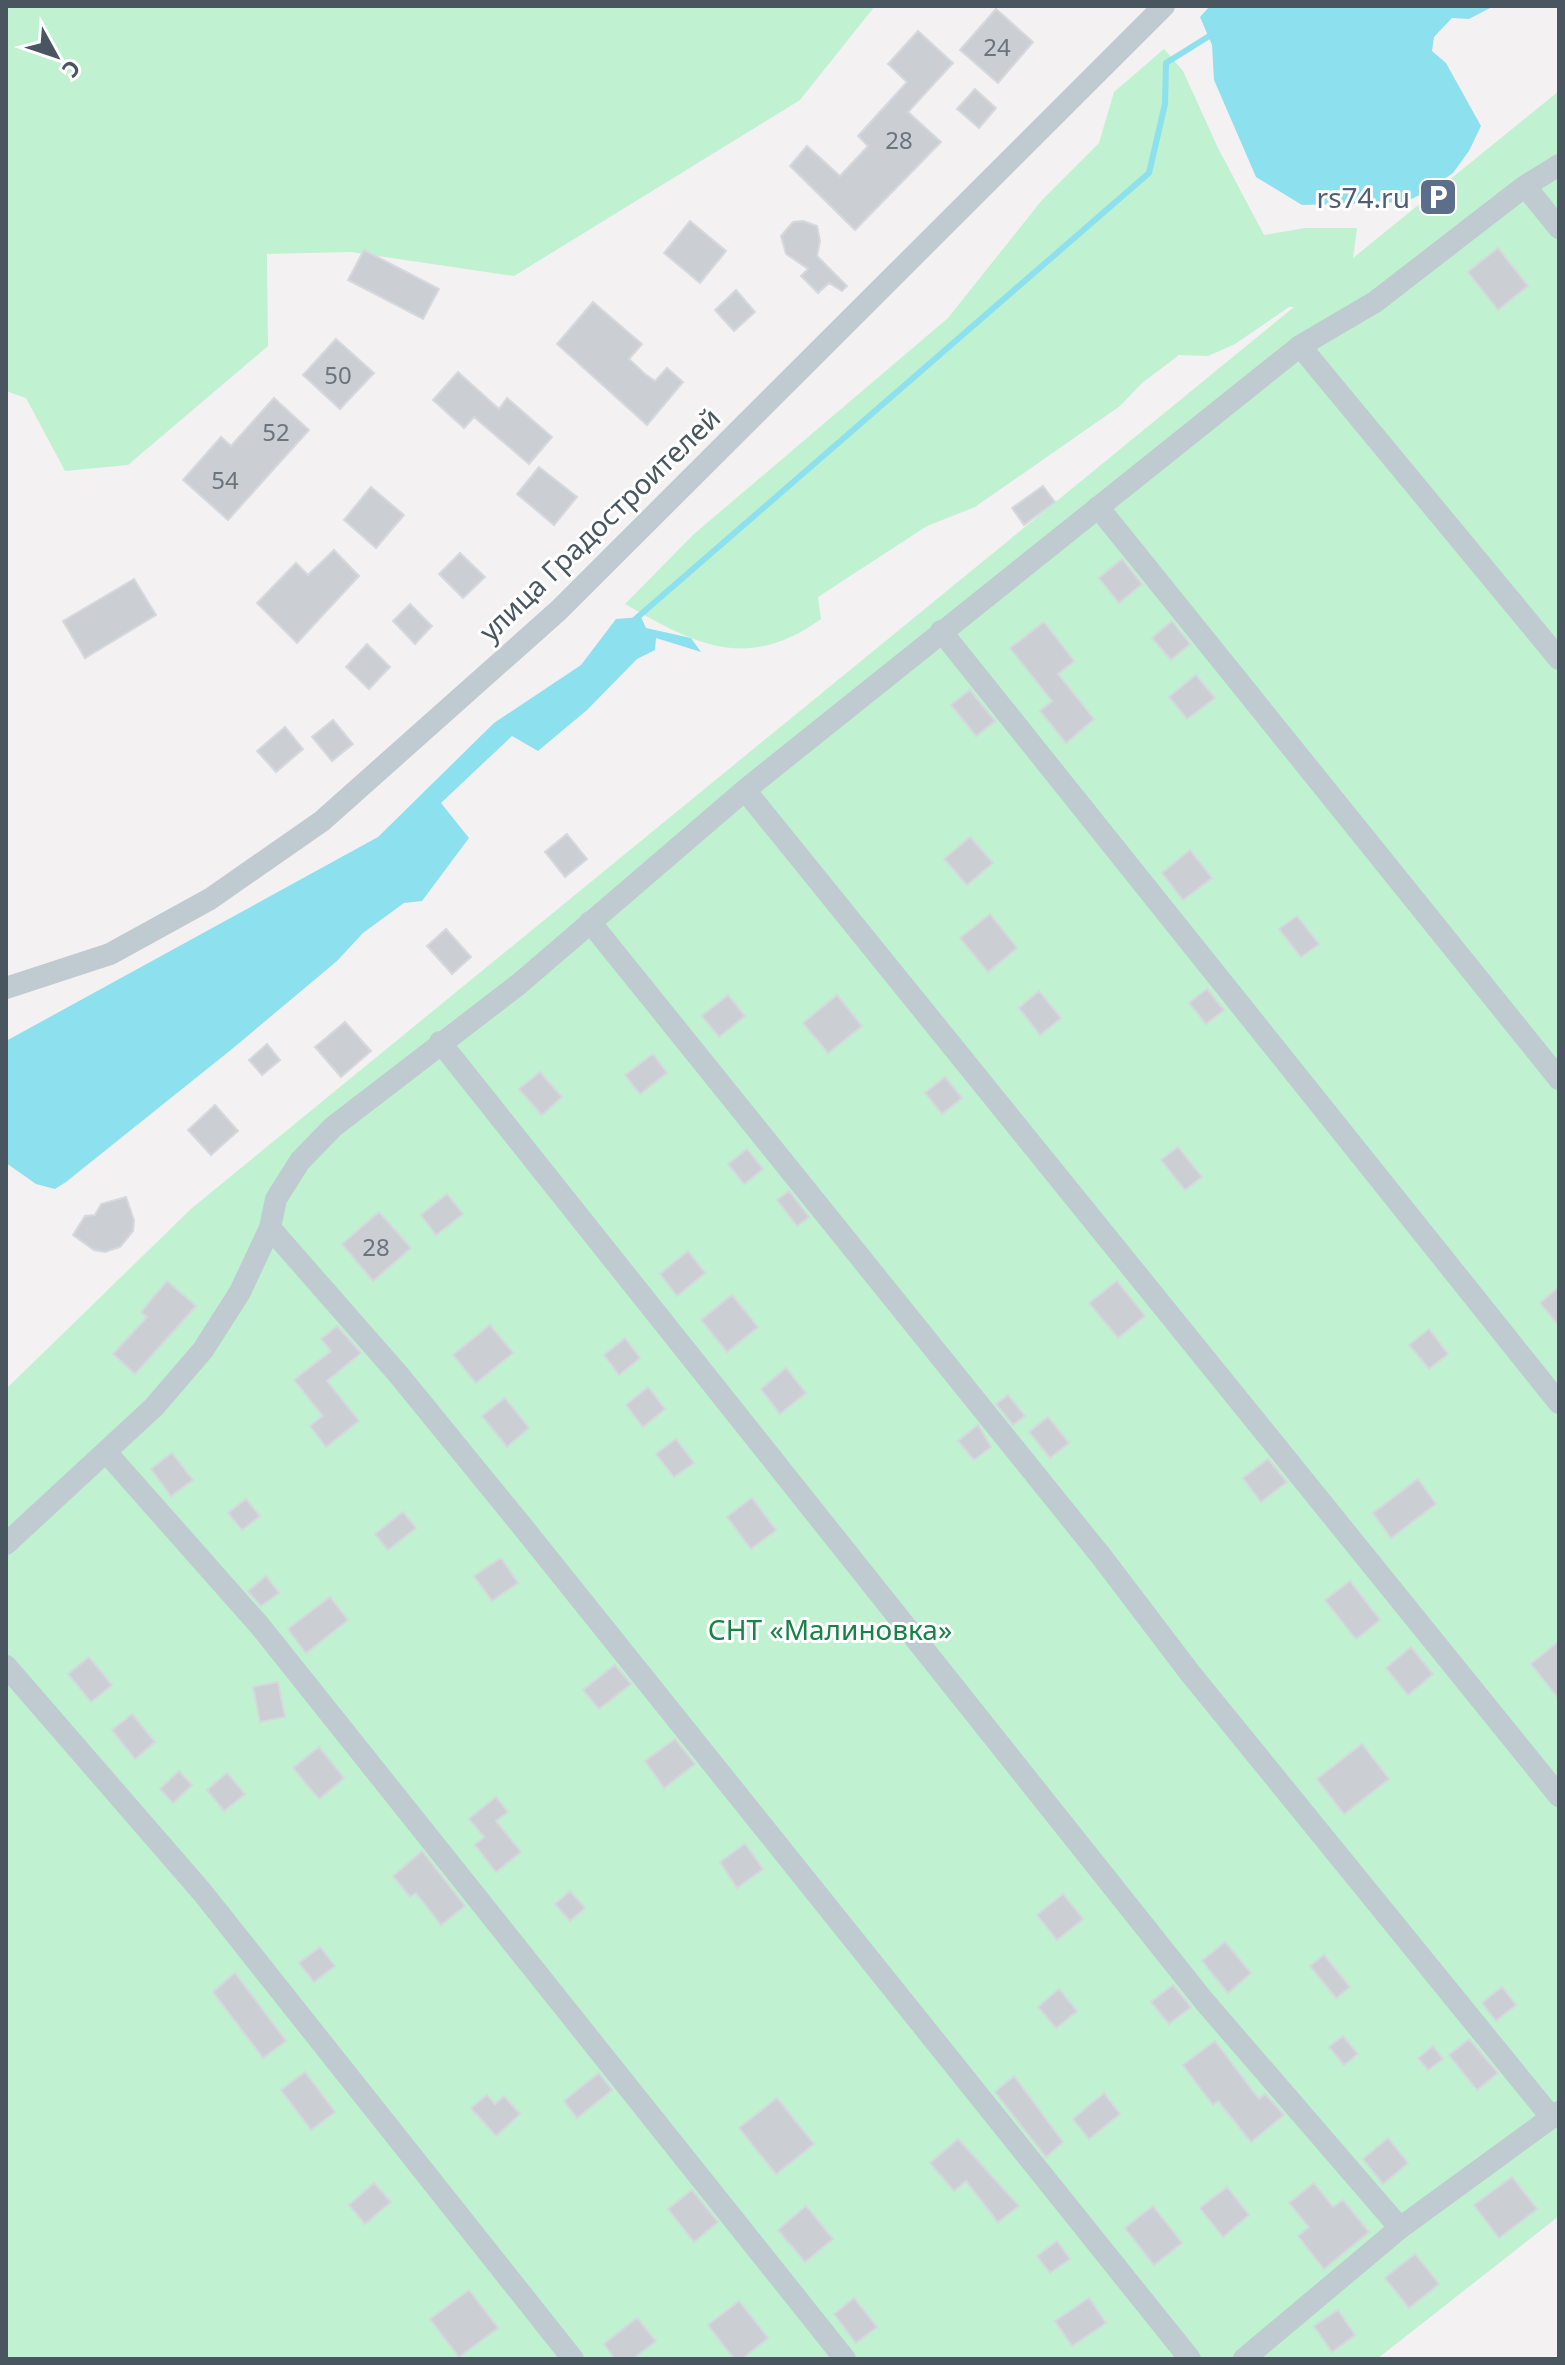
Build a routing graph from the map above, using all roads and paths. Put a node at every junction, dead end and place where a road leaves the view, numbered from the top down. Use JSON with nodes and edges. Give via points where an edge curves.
{"nodes":[{"id":1,"x":1164,"y":6,"type":"edge"},
{"id":2,"x":1559,"y":165,"type":"edge"},
{"id":3,"x":1525,"y":186,"type":"junction"},
{"id":4,"x":1559,"y":228,"type":"edge"},
{"id":5,"x":1300,"y":346,"type":"junction"},
{"id":6,"x":1098,"y":507,"type":"junction"},
{"id":7,"x":941,"y":631,"type":"junction"},
{"id":8,"x":1559,"y":659,"type":"edge"},
{"id":9,"x":745,"y":790,"type":"junction"},
{"id":10,"x":590,"y":922,"type":"junction"},
{"id":11,"x":6,"y":988,"type":"edge"},
{"id":12,"x":440,"y":1042,"type":"junction"},
{"id":13,"x":1559,"y":1079,"type":"edge"},
{"id":14,"x":270,"y":1228,"type":"junction"},
{"id":15,"x":1559,"y":1403,"type":"edge"},
{"id":16,"x":106,"y":1452,"type":"junction"},
{"id":17,"x":6,"y":1544,"type":"edge"},
{"id":18,"x":6,"y":1666,"type":"edge"},
{"id":19,"x":1559,"y":1796,"type":"edge"},
{"id":20,"x":1555,"y":2115,"type":"edge"},
{"id":21,"x":1400,"y":2228,"type":"junction"},
{"id":22,"x":573,"y":2359,"type":"edge"},
{"id":23,"x":845,"y":2359,"type":"edge"},
{"id":24,"x":1190,"y":2359,"type":"edge"},
{"id":25,"x":1244,"y":2359,"type":"edge"}],
"edges":[{"from":1,"to":11,"type":"street","name":"улица Градостроителей","via":[[559,610],[322,821],[210,899],[110,954]]},
{"from":2,"to":3,"type":"street"},
{"from":3,"to":4,"type":"street"},
{"from":3,"to":5,"type":"street","via":[[1375,302]]},
{"from":5,"to":6,"type":"street"},
{"from":5,"to":8,"type":"street"},
{"from":6,"to":7,"type":"street"},
{"from":6,"to":13,"type":"street"},
{"from":7,"to":9,"type":"street"},
{"from":7,"to":15,"type":"street"},
{"from":9,"to":10,"type":"street"},
{"from":9,"to":19,"type":"street"},
{"from":10,"to":12,"type":"street","via":[[519,984]]},
{"from":10,"to":20,"type":"street","via":[[1190,1673]]},
{"from":12,"to":14,"type":"street","via":[[333,1127],[300,1161],[276,1199]]},
{"from":12,"to":21,"type":"street","via":[[1204,2001]]},
{"from":14,"to":16,"type":"street","via":[[240,1292],[203,1350]]},
{"from":14,"to":24,"type":"street","via":[[513,1514]]},
{"from":16,"to":17,"type":"street"},
{"from":16,"to":23,"type":"street","via":[[260,1626]]},
{"from":18,"to":22,"type":"street","via":[[202,1892]]},
{"from":20,"to":21,"type":"street"},
{"from":21,"to":25,"type":"street"}]}
